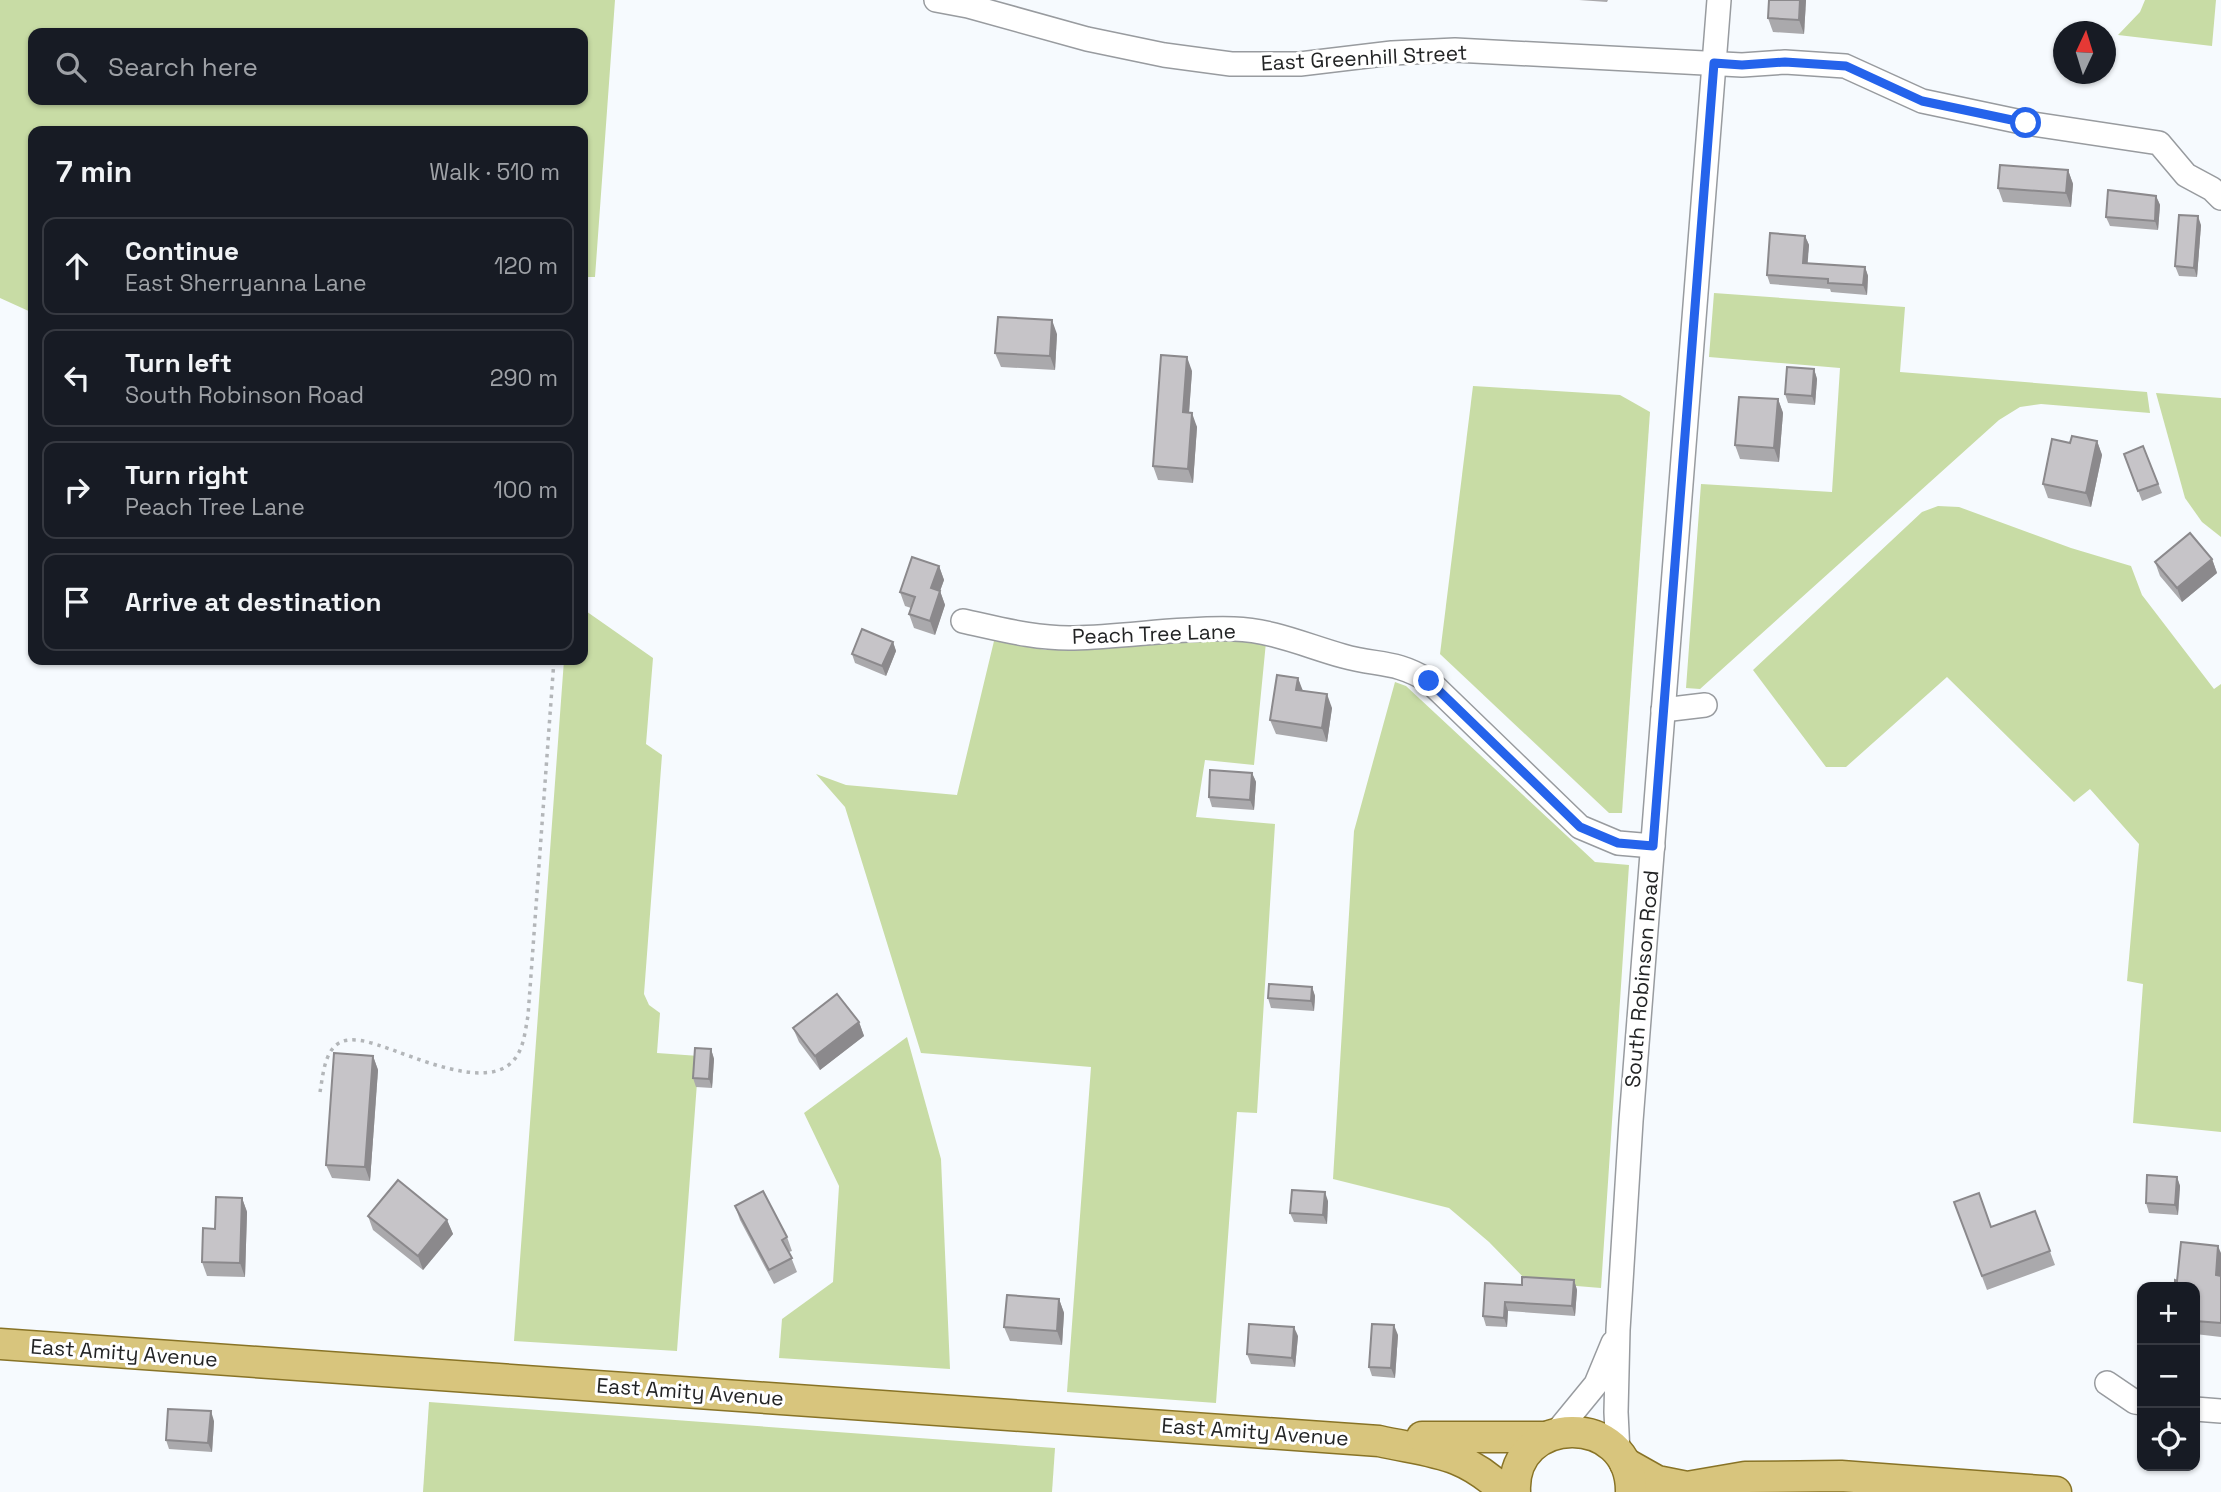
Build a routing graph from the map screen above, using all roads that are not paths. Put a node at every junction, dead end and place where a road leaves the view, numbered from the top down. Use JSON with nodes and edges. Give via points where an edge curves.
{"nodes":[{"id":1,"x":936,"y":0,"type":"edge"},
{"id":2,"x":1719,"y":0,"type":"edge"},
{"id":3,"x":1714,"y":63,"type":"junction"},
{"id":4,"x":2221,"y":198,"type":"edge"},
{"id":5,"x":963,"y":621,"type":"dead end"},
{"id":6,"x":1705,"y":705,"type":"dead end"},
{"id":7,"x":1663,"y":710,"type":"junction"},
{"id":8,"x":1653,"y":846,"type":"junction"},
{"id":9,"x":1618,"y":1330,"type":"junction"},
{"id":10,"x":0,"y":1344,"type":"edge"},
{"id":11,"x":2107,"y":1383,"type":"dead end"},
{"id":12,"x":2137,"y":1402,"type":"edge"},
{"id":13,"x":2200,"y":1409,"type":"edge"},
{"id":14,"x":2221,"y":1411,"type":"edge"},
{"id":15,"x":1551,"y":1435,"type":"junction"},
{"id":16,"x":1379,"y":1441,"type":"junction"},
{"id":17,"x":1625,"y":1470,"type":"edge"},
{"id":18,"x":1786,"y":1478,"type":"junction"},
{"id":19,"x":1506,"y":1492,"type":"edge"},
{"id":20,"x":1515,"y":1492,"type":"edge"},
{"id":21,"x":1738,"y":1492,"type":"edge"},
{"id":22,"x":2056,"y":1492,"type":"edge"}],
"edges":[{"from":1,"to":3,"type":"street","name":"East Greenhill Street","via":[[1151,53],[1231,64],[1300,64],[1455,50]]},
{"from":2,"to":3,"type":"street","name":"South Robinson Road"},
{"from":3,"to":4,"type":"street","name":"East Greenhill Street","via":[[1846,66],[1922,101],[2026,123],[2159,143],[2186,175]]},
{"from":3,"to":7,"type":"street","name":"South Robinson Road"},
{"from":5,"to":8,"type":"street","name":"Peach Tree Lane","via":[[1031,636],[1073,638],[1198,629],[1254,631],[1346,657],[1395,664],[1429,681],[1580,827],[1618,843]]},
{"from":6,"to":7,"type":"street"},
{"from":7,"to":8,"type":"street","name":"South Robinson Road"},
{"from":8,"to":9,"type":"street","name":"South Robinson Road"},
{"from":9,"to":15,"type":"street","name":"South Robinson Road","via":[[1596,1384]]},
{"from":9,"to":17,"type":"street","name":"South Robinson Road","via":[[1616,1412]]},
{"from":10,"to":16,"type":"main road","name":"East Amity Avenue"},
{"from":11,"to":12,"type":"street"},
{"from":13,"to":14,"type":"street"},
{"from":15,"to":16,"type":"main road","name":"East Amity Avenue"},
{"from":15,"to":17,"type":"main road","name":"East Amity Avenue","via":[[1582,1431],[1600,1437]]},
{"from":15,"to":20,"type":"main road","via":[[1531,1448],[1521,1463]]},
{"from":16,"to":19,"type":"main road","name":"East Amity Avenue","via":[[1469,1463]]},
{"from":17,"to":18,"type":"main road","via":[[1687,1487],[1745,1477]]},
{"from":18,"to":21,"type":"main road"},
{"from":18,"to":22,"type":"main road","via":[[1841,1476]]}]}
